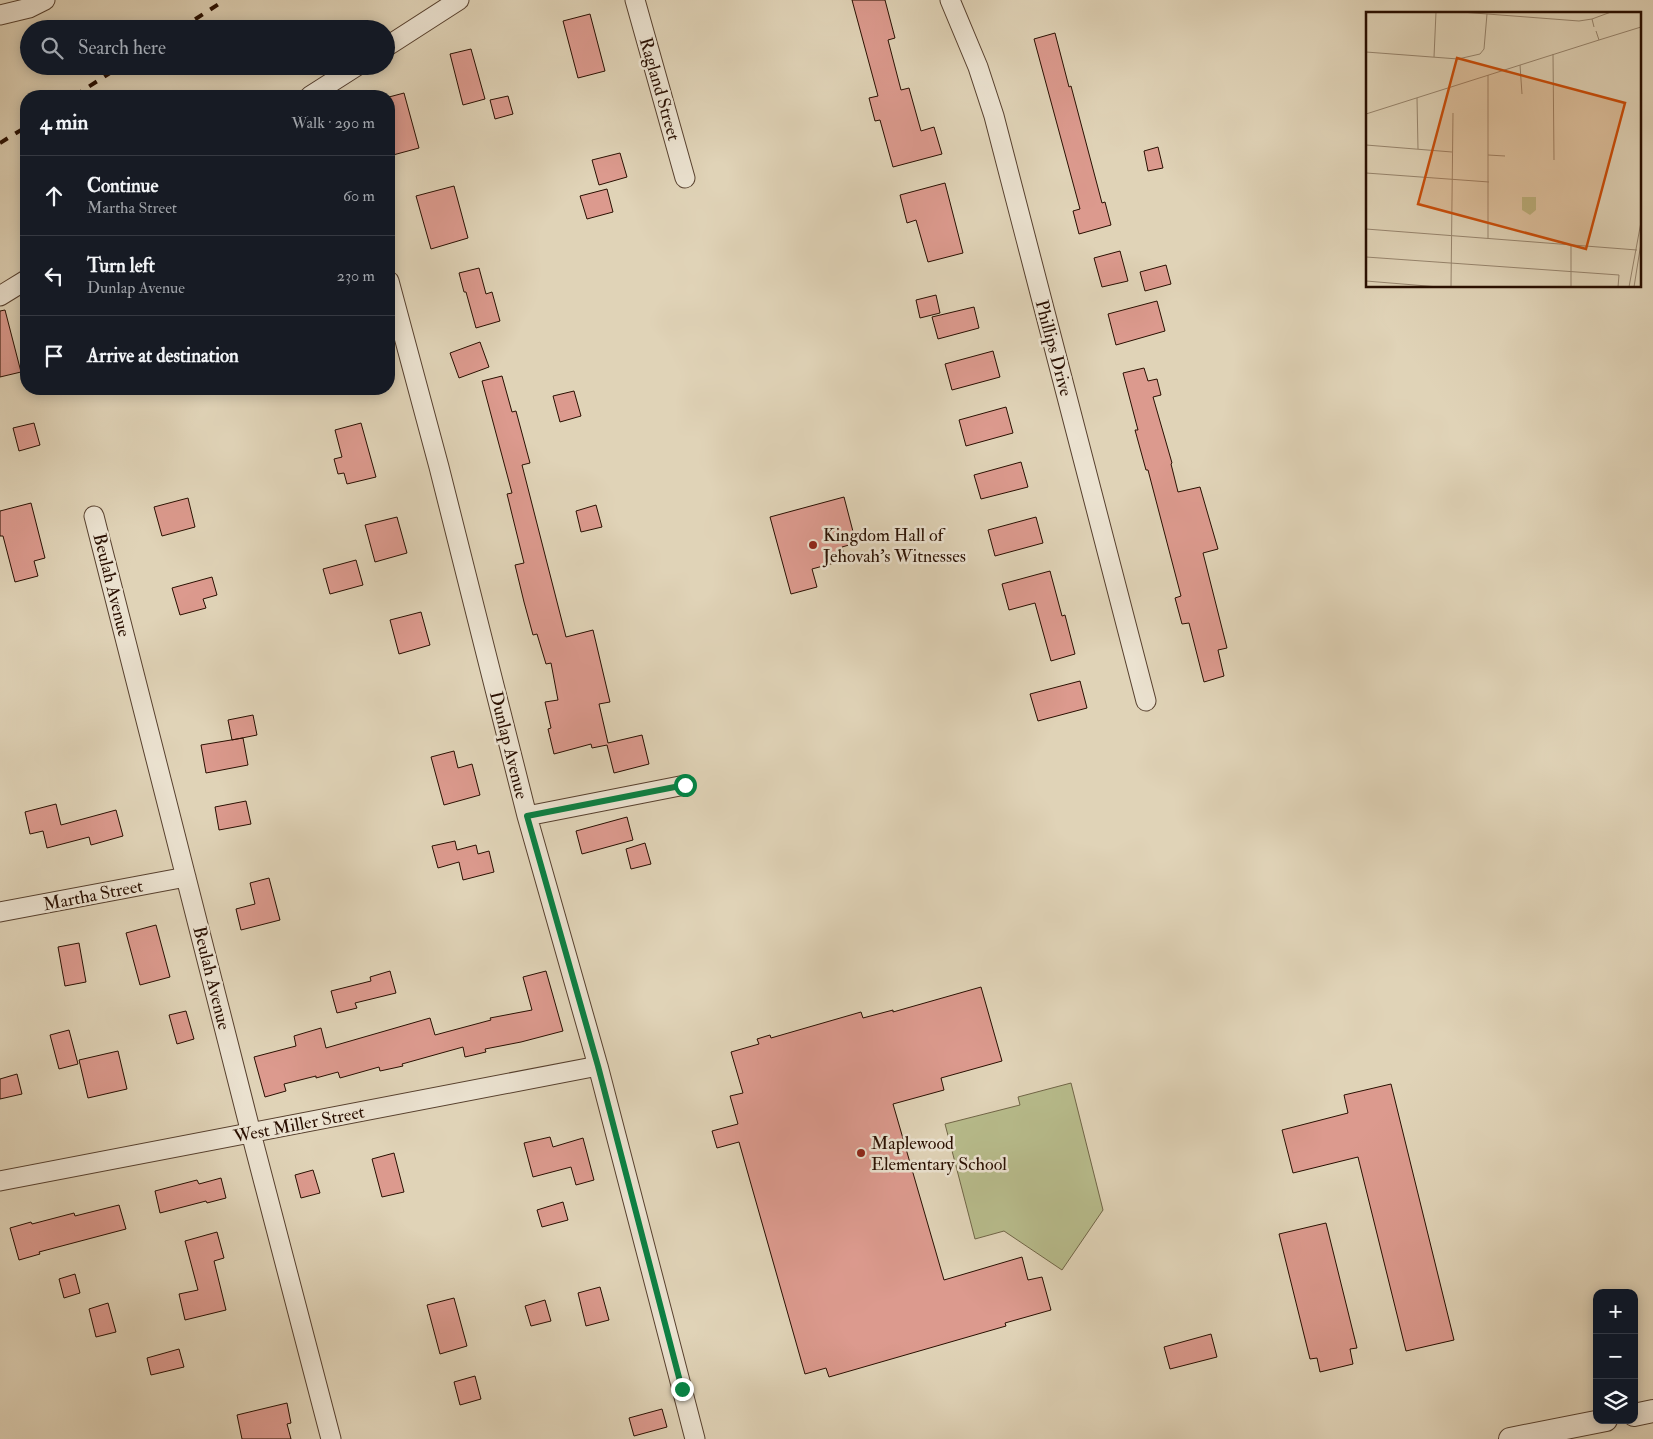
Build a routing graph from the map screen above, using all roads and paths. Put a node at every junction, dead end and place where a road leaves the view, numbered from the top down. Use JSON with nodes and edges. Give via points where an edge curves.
{"nodes":[{"id":1,"x":45,"y":0,"type":"edge"},
{"id":2,"x":459,"y":0,"type":"edge"},
{"id":3,"x":636,"y":0,"type":"edge"},
{"id":4,"x":950,"y":0,"type":"edge"},
{"id":5,"x":0,"y":15,"type":"edge"},
{"id":6,"x":395,"y":41,"type":"edge"},
{"id":7,"x":348,"y":75,"type":"edge"},
{"id":8,"x":335,"y":89,"type":"edge"},
{"id":9,"x":685,"y":178,"type":"dead end"},
{"id":10,"x":20,"y":284,"type":"edge"},
{"id":11,"x":0,"y":296,"type":"edge"},
{"id":12,"x":395,"y":303,"type":"edge"},
{"id":13,"x":94,"y":516,"type":"dead end"},
{"id":14,"x":1146,"y":701,"type":"dead end"},
{"id":15,"x":685,"y":785,"type":"dead end"},
{"id":16,"x":527,"y":816,"type":"junction"},
{"id":17,"x":186,"y":877,"type":"junction"},
{"id":18,"x":0,"y":912,"type":"edge"},
{"id":19,"x":598,"y":1066,"type":"junction"},
{"id":20,"x":251,"y":1133,"type":"junction"},
{"id":21,"x":0,"y":1181,"type":"edge"},
{"id":22,"x":1653,"y":1411,"type":"edge"},
{"id":23,"x":1638,"y":1414,"type":"edge"},
{"id":24,"x":1593,"y":1423,"type":"edge"},
{"id":25,"x":332,"y":1439,"type":"edge"},
{"id":26,"x":695,"y":1439,"type":"edge"},
{"id":27,"x":1512,"y":1439,"type":"edge"}],
"edges":[{"from":1,"to":5,"type":"street","via":[[29,8]]},
{"from":2,"to":6,"type":"street"},
{"from":3,"to":9,"type":"street","name":"Ragland Street"},
{"from":4,"to":14,"type":"street","name":"Phillips Drive","via":[[994,116]]},
{"from":7,"to":8,"type":"street"},
{"from":10,"to":11,"type":"street"},
{"from":12,"to":16,"type":"street","name":"Dunlap Avenue","via":[[440,467]]},
{"from":13,"to":17,"type":"street","name":"Beulah Avenue"},
{"from":15,"to":16,"type":"street"},
{"from":16,"to":19,"type":"street","name":"Dunlap Avenue"},
{"from":17,"to":18,"type":"street","name":"Martha Street"},
{"from":17,"to":20,"type":"street","name":"Beulah Avenue"},
{"from":19,"to":20,"type":"street","name":"West Miller Street"},
{"from":19,"to":26,"type":"street","name":"Dunlap Avenue"},
{"from":20,"to":21,"type":"street","name":"West Miller Street"},
{"from":20,"to":25,"type":"street","name":"Beulah Avenue"},
{"from":22,"to":23,"type":"street"},
{"from":24,"to":27,"type":"street"}]}
